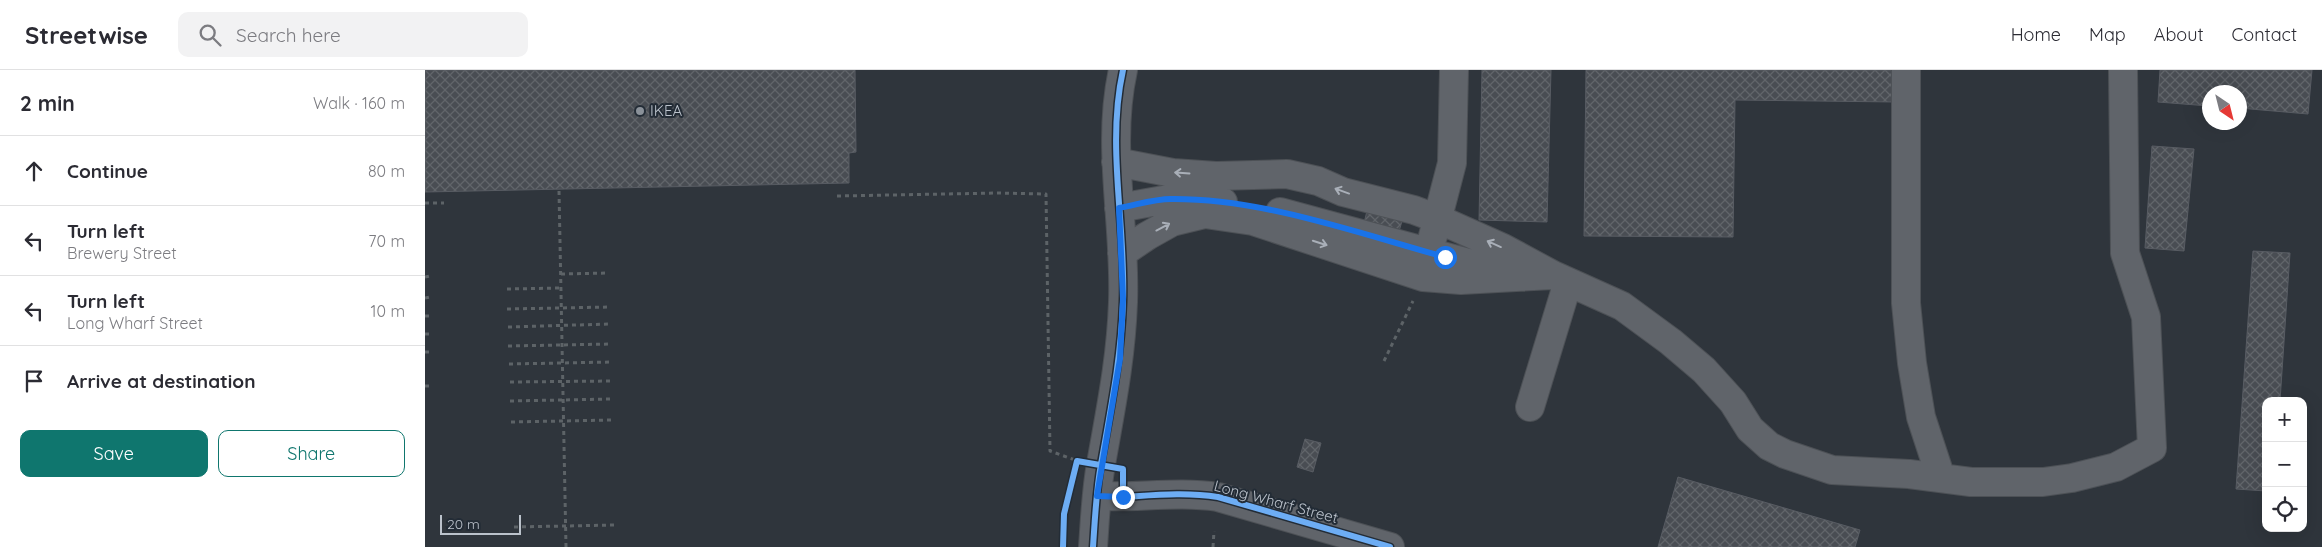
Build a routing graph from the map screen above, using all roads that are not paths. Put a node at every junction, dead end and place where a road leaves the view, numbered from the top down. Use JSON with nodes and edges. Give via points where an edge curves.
{"nodes":[{"id":1,"x":1123,"y":70,"type":"edge"},
{"id":2,"x":1455,"y":70,"type":"edge"},
{"id":3,"x":1906,"y":70,"type":"edge"},
{"id":4,"x":2123,"y":70,"type":"edge"},
{"id":5,"x":1116,"y":162,"type":"junction"},
{"id":6,"x":1119,"y":208,"type":"junction"},
{"id":7,"x":1438,"y":219,"type":"junction"},
{"id":8,"x":1428,"y":252,"type":"junction"},
{"id":9,"x":1122,"y":253,"type":"junction"},
{"id":10,"x":1561,"y":279,"type":"junction"},
{"id":11,"x":1530,"y":407,"type":"dead end"},
{"id":12,"x":1941,"y":478,"type":"junction"},
{"id":13,"x":1097,"y":496,"type":"junction"},
{"id":14,"x":1093,"y":547,"type":"edge"},
{"id":15,"x":1390,"y":547,"type":"edge"}],
"edges":[{"from":1,"to":5,"type":"street","via":[[1118,90]]},
{"from":2,"to":7,"type":"street","via":[[1452,163]]},
{"from":3,"to":12,"type":"street","via":[[1906,303],[1911,363],[1921,417]]},
{"from":4,"to":12,"type":"street","via":[[2125,253],[2146,317],[2153,448],[2116,468],[2065,479],[1991,483]]},
{"from":5,"to":6,"type":"street"},
{"from":7,"to":5,"type":"street","one_way":true,"via":[[1343,192],[1317,180],[1287,174],[1216,176],[1173,173]]},
{"from":6,"to":8,"type":"street","via":[[1169,199],[1218,201],[1276,211]]},
{"from":6,"to":9,"type":"street"},
{"from":7,"to":8,"type":"street"},
{"from":10,"to":7,"type":"street","one_way":true},
{"from":8,"to":10,"type":"street","via":[[1472,264]]},
{"from":9,"to":10,"type":"street","one_way":true,"via":[[1172,222],[1205,214],[1253,221],[1423,278]]},
{"from":9,"to":13,"type":"street","via":[[1120,359]]},
{"from":10,"to":11,"type":"street"},
{"from":10,"to":12,"type":"street","via":[[1621,306],[1671,342],[1704,370],[1733,402],[1750,429],[1769,446],[1832,470]]},
{"from":13,"to":14,"type":"street"},
{"from":13,"to":15,"type":"street","name":"Long Wharf Street","via":[[1193,493],[1218,497]]}]}
